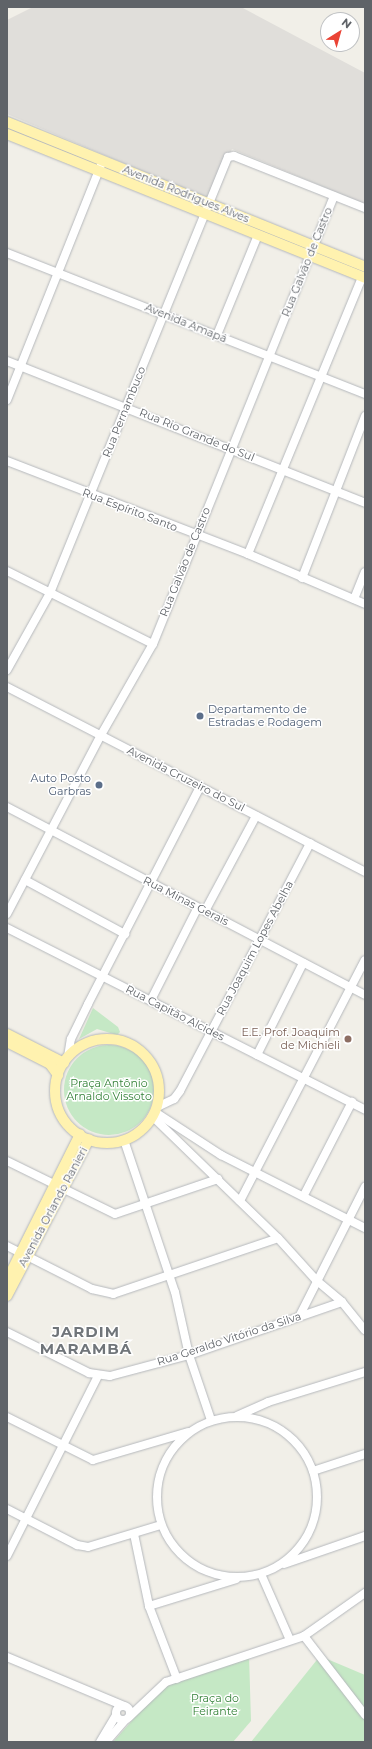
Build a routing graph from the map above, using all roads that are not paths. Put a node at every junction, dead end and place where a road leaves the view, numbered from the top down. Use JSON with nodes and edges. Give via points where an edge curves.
{"nodes":[{"id":1,"x":7,"y":122,"type":"edge"},
{"id":2,"x":7,"y":134,"type":"edge"},
{"id":3,"x":103,"y":160,"type":"junction"},
{"id":4,"x":99,"y":171,"type":"junction"},
{"id":5,"x":334,"y":196,"type":"junction"},
{"id":6,"x":208,"y":203,"type":"junction"},
{"id":7,"x":365,"y":208,"type":"edge"},
{"id":8,"x":204,"y":214,"type":"junction"},
{"id":9,"x":258,"y":235,"type":"junction"},
{"id":10,"x":316,"y":246,"type":"junction"},
{"id":11,"x":7,"y":253,"type":"edge"},
{"id":12,"x":311,"y":256,"type":"junction"},
{"id":13,"x":56,"y":272,"type":"junction"},
{"id":14,"x":364,"y":274,"type":"edge"},
{"id":15,"x":163,"y":314,"type":"junction"},
{"id":16,"x":217,"y":334,"type":"junction"},
{"id":17,"x":268,"y":357,"type":"junction"},
{"id":18,"x":7,"y":361,"type":"edge"},
{"id":19,"x":20,"y":366,"type":"junction"},
{"id":20,"x":321,"y":376,"type":"junction"},
{"id":21,"x":365,"y":394,"type":"edge"},
{"id":22,"x":7,"y":400,"type":"edge"},
{"id":23,"x":126,"y":406,"type":"junction"},
{"id":24,"x":365,"y":416,"type":"edge"},
{"id":25,"x":230,"y":448,"type":"junction"},
{"id":26,"x":7,"y":461,"type":"edge"},
{"id":27,"x":283,"y":470,"type":"junction"},
{"id":28,"x":335,"y":490,"type":"junction"},
{"id":29,"x":91,"y":494,"type":"junction"},
{"id":30,"x":365,"y":503,"type":"edge"},
{"id":31,"x":196,"y":535,"type":"junction"},
{"id":32,"x":248,"y":554,"type":"junction"},
{"id":33,"x":7,"y":571,"type":"edge"},
{"id":34,"x":365,"y":572,"type":"edge"},
{"id":35,"x":302,"y":578,"type":"junction"},
{"id":36,"x":50,"y":593,"type":"junction"},
{"id":37,"x":354,"y":599,"type":"junction"},
{"id":38,"x":365,"y":604,"type":"edge"},
{"id":39,"x":153,"y":644,"type":"junction"},
{"id":40,"x":7,"y":670,"type":"edge"},
{"id":41,"x":7,"y":687,"type":"edge"},
{"id":42,"x":101,"y":735,"type":"junction"},
{"id":43,"x":200,"y":787,"type":"junction"},
{"id":44,"x":7,"y":807,"type":"edge"},
{"id":45,"x":256,"y":816,"type":"junction"},
{"id":46,"x":50,"y":830,"type":"junction"},
{"id":47,"x":310,"y":843,"type":"junction"},
{"id":48,"x":365,"y":872,"type":"edge"},
{"id":49,"x":25,"y":880,"type":"junction"},
{"id":50,"x":151,"y":883,"type":"junction"},
{"id":51,"x":201,"y":910,"type":"junction"},
{"id":52,"x":7,"y":914,"type":"edge"},
{"id":53,"x":7,"y":928,"type":"edge"},
{"id":54,"x":125,"y":934,"type":"junction"},
{"id":55,"x":259,"y":938,"type":"junction"},
{"id":56,"x":365,"y":960,"type":"edge"},
{"id":57,"x":303,"y":963,"type":"junction"},
{"id":58,"x":102,"y":977,"type":"junction"},
{"id":59,"x":351,"y":988,"type":"junction"},
{"id":60,"x":365,"y":995,"type":"edge"},
{"id":61,"x":151,"y":1000,"type":"junction"},
{"id":62,"x":211,"y":1031,"type":"junction"},
{"id":63,"x":7,"y":1034,"type":"edge"},
{"id":64,"x":7,"y":1042,"type":"edge"},
{"id":65,"x":257,"y":1055,"type":"junction"},
{"id":66,"x":66,"y":1060,"type":"junction"},
{"id":67,"x":58,"y":1074,"type":"junction"},
{"id":68,"x":304,"y":1078,"type":"junction"},
{"id":69,"x":352,"y":1102,"type":"junction"},
{"id":70,"x":365,"y":1110,"type":"edge"},
{"id":71,"x":155,"y":1112,"type":"junction"},
{"id":72,"x":85,"y":1137,"type":"junction"},
{"id":73,"x":124,"y":1140,"type":"junction"},
{"id":74,"x":7,"y":1161,"type":"edge"},
{"id":75,"x":257,"y":1171,"type":"junction"},
{"id":76,"x":218,"y":1179,"type":"junction"},
{"id":77,"x":58,"y":1187,"type":"junction"},
{"id":78,"x":365,"y":1187,"type":"edge"},
{"id":79,"x":304,"y":1195,"type":"junction"},
{"id":80,"x":240,"y":1201,"type":"junction"},
{"id":81,"x":146,"y":1205,"type":"junction"},
{"id":82,"x":348,"y":1219,"type":"junction"},
{"id":83,"x":365,"y":1228,"type":"edge"},
{"id":84,"x":278,"y":1238,"type":"junction"},
{"id":85,"x":7,"y":1246,"type":"edge"},
{"id":86,"x":24,"y":1254,"type":"junction"},
{"id":87,"x":170,"y":1275,"type":"junction"},
{"id":88,"x":7,"y":1280,"type":"edge"},
{"id":89,"x":316,"y":1280,"type":"junction"},
{"id":90,"x":7,"y":1296,"type":"edge"},
{"id":91,"x":342,"y":1302,"type":"junction"},
{"id":92,"x":300,"y":1315,"type":"junction"},
{"id":93,"x":365,"y":1330,"type":"edge"},
{"id":94,"x":7,"y":1332,"type":"edge"},
{"id":95,"x":189,"y":1355,"type":"junction"},
{"id":96,"x":365,"y":1372,"type":"edge"},
{"id":97,"x":98,"y":1376,"type":"junction"},
{"id":98,"x":236,"y":1416,"type":"junction"},
{"id":99,"x":7,"y":1417,"type":"edge"},
{"id":100,"x":211,"y":1420,"type":"junction"},
{"id":101,"x":188,"y":1432,"type":"junction"},
{"id":102,"x":63,"y":1445,"type":"junction"},
{"id":103,"x":365,"y":1454,"type":"edge"},
{"id":104,"x":313,"y":1471,"type":"junction"},
{"id":105,"x":7,"y":1509,"type":"edge"},
{"id":106,"x":25,"y":1518,"type":"junction"},
{"id":107,"x":161,"y":1525,"type":"junction"},
{"id":108,"x":134,"y":1534,"type":"junction"},
{"id":109,"x":365,"y":1536,"type":"edge"},
{"id":110,"x":7,"y":1556,"type":"edge"},
{"id":111,"x":280,"y":1565,"type":"junction"},
{"id":112,"x":261,"y":1574,"type":"junction"},
{"id":113,"x":241,"y":1578,"type":"junction"},
{"id":114,"x":365,"y":1593,"type":"edge"},
{"id":115,"x":149,"y":1606,"type":"junction"},
{"id":116,"x":304,"y":1636,"type":"junction"},
{"id":117,"x":290,"y":1640,"type":"junction"},
{"id":118,"x":7,"y":1657,"type":"edge"},
{"id":119,"x":177,"y":1679,"type":"junction"},
{"id":120,"x":105,"y":1697,"type":"junction"},
{"id":121,"x":145,"y":1702,"type":"junction"},
{"id":122,"x":126,"y":1706,"type":"junction"},
{"id":123,"x":116,"y":1714,"type":"junction"},
{"id":124,"x":365,"y":1715,"type":"edge"},
{"id":125,"x":127,"y":1719,"type":"junction"},
{"id":126,"x":100,"y":1742,"type":"edge"},
{"id":127,"x":106,"y":1742,"type":"edge"}],
"edges":[{"from":1,"to":3,"type":"main road","name":"Avenida Rodrigues Alves"},
{"from":2,"to":4,"type":"main road","name":"Avenida Rodrigues Alves"},
{"from":3,"to":4,"type":"street"},
{"from":3,"to":6,"type":"main road","name":"Avenida Rodrigues Alves"},
{"from":4,"to":8,"type":"main road","name":"Avenida Rodrigues Alves"},
{"from":4,"to":13,"type":"street"},
{"from":5,"to":6,"type":"street","name":"Rua Pernambuco","via":[[234,156],[226,160]]},
{"from":5,"to":7,"type":"street"},
{"from":5,"to":10,"type":"street","name":"Rua Galvão de Castro"},
{"from":6,"to":8,"type":"street","name":"Rua Pernambuco"},
{"from":6,"to":10,"type":"main road","name":"Avenida Rodrigues Alves"},
{"from":8,"to":9,"type":"main road","name":"Avenida Rodrigues Alves"},
{"from":8,"to":15,"type":"street","name":"Rua Pernambuco"},
{"from":9,"to":12,"type":"main road","name":"Avenida Rodrigues Alves"},
{"from":9,"to":16,"type":"street"},
{"from":10,"to":12,"type":"street","name":"Rua Galvão de Castro"},
{"from":10,"to":14,"type":"main road","name":"Avenida Rodrigues Alves"},
{"from":11,"to":13,"type":"street","name":"Avenida Amapá"},
{"from":12,"to":14,"type":"main road","name":"Avenida Rodrigues Alves"},
{"from":12,"to":17,"type":"street","name":"Rua Galvão de Castro"},
{"from":13,"to":15,"type":"street","name":"Avenida Amapá"},
{"from":13,"to":19,"type":"street"},
{"from":14,"to":20,"type":"street"},
{"from":15,"to":16,"type":"street","name":"Avenida Amapá"},
{"from":15,"to":23,"type":"street","name":"Rua Pernambuco"},
{"from":16,"to":17,"type":"street","name":"Avenida Amapá"},
{"from":17,"to":20,"type":"street","name":"Avenida Amapá"},
{"from":17,"to":25,"type":"street","name":"Rua Galvão de Castro"},
{"from":18,"to":19,"type":"street","name":"Rua Rio Grande do Sul"},
{"from":19,"to":22,"type":"street"},
{"from":19,"to":23,"type":"street","name":"Rua Rio Grande do Sul"},
{"from":20,"to":21,"type":"street","name":"Avenida Amapá"},
{"from":20,"to":27,"type":"street"},
{"from":23,"to":25,"type":"street","name":"Rua Rio Grande do Sul"},
{"from":23,"to":29,"type":"street","name":"Rua Pernambuco"},
{"from":24,"to":28,"type":"street"},
{"from":25,"to":27,"type":"street","name":"Rua Rio Grande do Sul"},
{"from":25,"to":31,"type":"street","name":"Rua Galvão de Castro"},
{"from":26,"to":29,"type":"street","name":"Rua Espírito Santo"},
{"from":27,"to":28,"type":"street","name":"Rua Rio Grande do Sul"},
{"from":27,"to":32,"type":"street"},
{"from":28,"to":30,"type":"street","name":"Rua Rio Grande do Sul"},
{"from":28,"to":35,"type":"street"},
{"from":29,"to":31,"type":"street","name":"Rua Espírito Santo"},
{"from":29,"to":36,"type":"street","name":"Rua Pernambuco"},
{"from":31,"to":32,"type":"street","name":"Rua Espírito Santo"},
{"from":31,"to":39,"type":"street","name":"Rua Galvão de Castro"},
{"from":32,"to":35,"type":"street","name":"Rua Espírito Santo"},
{"from":33,"to":36,"type":"street"},
{"from":34,"to":37,"type":"street"},
{"from":35,"to":37,"type":"street","name":"Rua Espírito Santo"},
{"from":36,"to":39,"type":"street"},
{"from":36,"to":40,"type":"street","name":"Rua Pernambuco"},
{"from":37,"to":38,"type":"street","name":"Rua Espírito Santo"},
{"from":39,"to":42,"type":"street","name":"Rua Galvão de Castro"},
{"from":41,"to":42,"type":"street","name":"Avenida Cruzeiro do Sul"},
{"from":42,"to":43,"type":"street","name":"Avenida Cruzeiro do Sul"},
{"from":42,"to":46,"type":"street","name":"Rua Galvão de Castro"},
{"from":43,"to":45,"type":"street","name":"Avenida Cruzeiro do Sul"},
{"from":43,"to":50,"type":"street"},
{"from":44,"to":46,"type":"street","name":"Rua Minas Gerais"},
{"from":45,"to":47,"type":"street","name":"Avenida Cruzeiro do Sul"},
{"from":45,"to":51,"type":"street"},
{"from":46,"to":49,"type":"street","name":"Rua Galvão de Castro"},
{"from":46,"to":50,"type":"street","name":"Rua Minas Gerais"},
{"from":47,"to":48,"type":"street","name":"Avenida Cruzeiro do Sul"},
{"from":47,"to":55,"type":"street","name":"Rua Joaquim Lopes Abelha"},
{"from":49,"to":52,"type":"street","name":"Rua Galvão de Castro"},
{"from":49,"to":54,"type":"street"},
{"from":50,"to":51,"type":"street","name":"Rua Minas Gerais"},
{"from":50,"to":54,"type":"street"},
{"from":51,"to":55,"type":"street","name":"Rua Minas Gerais"},
{"from":51,"to":61,"type":"street"},
{"from":53,"to":58,"type":"street","name":"Rua Capitão Alcides"},
{"from":54,"to":58,"type":"street"},
{"from":55,"to":57,"type":"street","name":"Rua Minas Gerais"},
{"from":55,"to":62,"type":"street","name":"Rua Joaquim Lopes Abelha"},
{"from":56,"to":59,"type":"street"},
{"from":57,"to":59,"type":"street","name":"Rua Minas Gerais"},
{"from":57,"to":65,"type":"street"},
{"from":58,"to":61,"type":"street","name":"Rua Capitão Alcides"},
{"from":58,"to":66,"type":"street","via":[[71,1039]]},
{"from":59,"to":60,"type":"street","name":"Rua Minas Gerais"},
{"from":59,"to":68,"type":"street"},
{"from":61,"to":62,"type":"street","name":"Rua Capitão Alcides"},
{"from":62,"to":65,"type":"street","name":"Rua Capitão Alcides"},
{"from":62,"to":71,"type":"street","name":"Rua Joaquim Lopes Abelha","via":[[180,1091],[174,1099]]},
{"from":63,"to":66,"type":"main road"},
{"from":64,"to":67,"type":"main road","via":[[50,1064]]},
{"from":65,"to":68,"type":"street","name":"Rua Capitão Alcides"},
{"from":66,"to":67,"type":"main road"},
{"from":66,"to":71,"type":"main road","via":[[78,1048],[105,1039],[132,1046],[144,1054],[155,1072],[159,1093]]},
{"from":67,"to":72,"type":"main road","via":[[56,1087],[60,1112],[66,1122]]},
{"from":68,"to":69,"type":"street","name":"Rua Capitão Alcides"},
{"from":68,"to":75,"type":"street"},
{"from":69,"to":70,"type":"street","name":"Rua Capitão Alcides"},
{"from":69,"to":79,"type":"street"},
{"from":71,"to":73,"type":"main road","via":[[137,1134]]},
{"from":71,"to":75,"type":"street","via":[[200,1143]]},
{"from":71,"to":76,"type":"street"},
{"from":72,"to":73,"type":"main road","via":[[112,1142]]},
{"from":72,"to":77,"type":"main road","name":"Avenida Orlando Ranieri"},
{"from":73,"to":81,"type":"street"},
{"from":74,"to":77,"type":"street"},
{"from":75,"to":79,"type":"street"},
{"from":75,"to":80,"type":"street"},
{"from":76,"to":80,"type":"street"},
{"from":76,"to":81,"type":"street"},
{"from":77,"to":81,"type":"street","via":[[115,1214]]},
{"from":77,"to":86,"type":"main road","name":"Avenida Orlando Ranieri"},
{"from":78,"to":82,"type":"street"},
{"from":79,"to":82,"type":"street"},
{"from":80,"to":84,"type":"street"},
{"from":81,"to":87,"type":"street"},
{"from":82,"to":83,"type":"street"},
{"from":82,"to":89,"type":"street"},
{"from":84,"to":87,"type":"street"},
{"from":84,"to":89,"type":"street"},
{"from":85,"to":86,"type":"street"},
{"from":86,"to":87,"type":"street","via":[[103,1294],[113,1294]]},
{"from":86,"to":88,"type":"main road","name":"Avenida Orlando Ranieri"},
{"from":86,"to":90,"type":"main road","name":"Avenida Orlando Ranieri"},
{"from":87,"to":95,"type":"street"},
{"from":89,"to":91,"type":"street"},
{"from":89,"to":92,"type":"street"},
{"from":91,"to":92,"type":"street","name":"Rua Geraldo Vitório da Silva"},
{"from":91,"to":93,"type":"street"},
{"from":92,"to":95,"type":"street","name":"Rua Geraldo Vitório da Silva"},
{"from":94,"to":97,"type":"street"},
{"from":95,"to":97,"type":"street","name":"Rua Geraldo Vitório da Silva","via":[[110,1376]]},
{"from":95,"to":100,"type":"street"},
{"from":96,"to":98,"type":"street","via":[[268,1402]]},
{"from":97,"to":102,"type":"street"},
{"from":98,"to":100,"type":"street"},
{"from":98,"to":104,"type":"street","via":[[261,1420],[284,1431],[302,1449]]},
{"from":99,"to":102,"type":"street"},
{"from":100,"to":101,"type":"street"},
{"from":101,"to":102,"type":"street","via":[[93,1460]]},
{"from":101,"to":107,"type":"street","via":[[170,1450],[159,1474],[156,1500]]},
{"from":102,"to":106,"type":"street"},
{"from":103,"to":104,"type":"street"},
{"from":104,"to":111,"type":"street","via":[[318,1498],[313,1524],[300,1547]]},
{"from":105,"to":106,"type":"street"},
{"from":106,"to":108,"type":"street","via":[[78,1545],[88,1547]]},
{"from":106,"to":110,"type":"street"},
{"from":107,"to":108,"type":"street"},
{"from":107,"to":113,"type":"street","via":[[171,1543],[190,1562],[221,1576]]},
{"from":108,"to":115,"type":"street"},
{"from":109,"to":111,"type":"street"},
{"from":111,"to":112,"type":"street"},
{"from":112,"to":113,"type":"street"},
{"from":112,"to":117,"type":"street"},
{"from":113,"to":115,"type":"street"},
{"from":114,"to":116,"type":"street"},
{"from":115,"to":119,"type":"street"},
{"from":116,"to":117,"type":"street"},
{"from":116,"to":124,"type":"street"},
{"from":117,"to":119,"type":"street"},
{"from":118,"to":120,"type":"street"},
{"from":119,"to":121,"type":"street","via":[[161,1685]]},
{"from":120,"to":122,"type":"street"},
{"from":120,"to":123,"type":"street"},
{"from":121,"to":122,"type":"street"},
{"from":121,"to":125,"type":"street"},
{"from":122,"to":123,"type":"street","via":[[120,1706]]},
{"from":122,"to":125,"type":"street"},
{"from":123,"to":125,"type":"street"},
{"from":123,"to":126,"type":"street"},
{"from":125,"to":127,"type":"street"}]}
